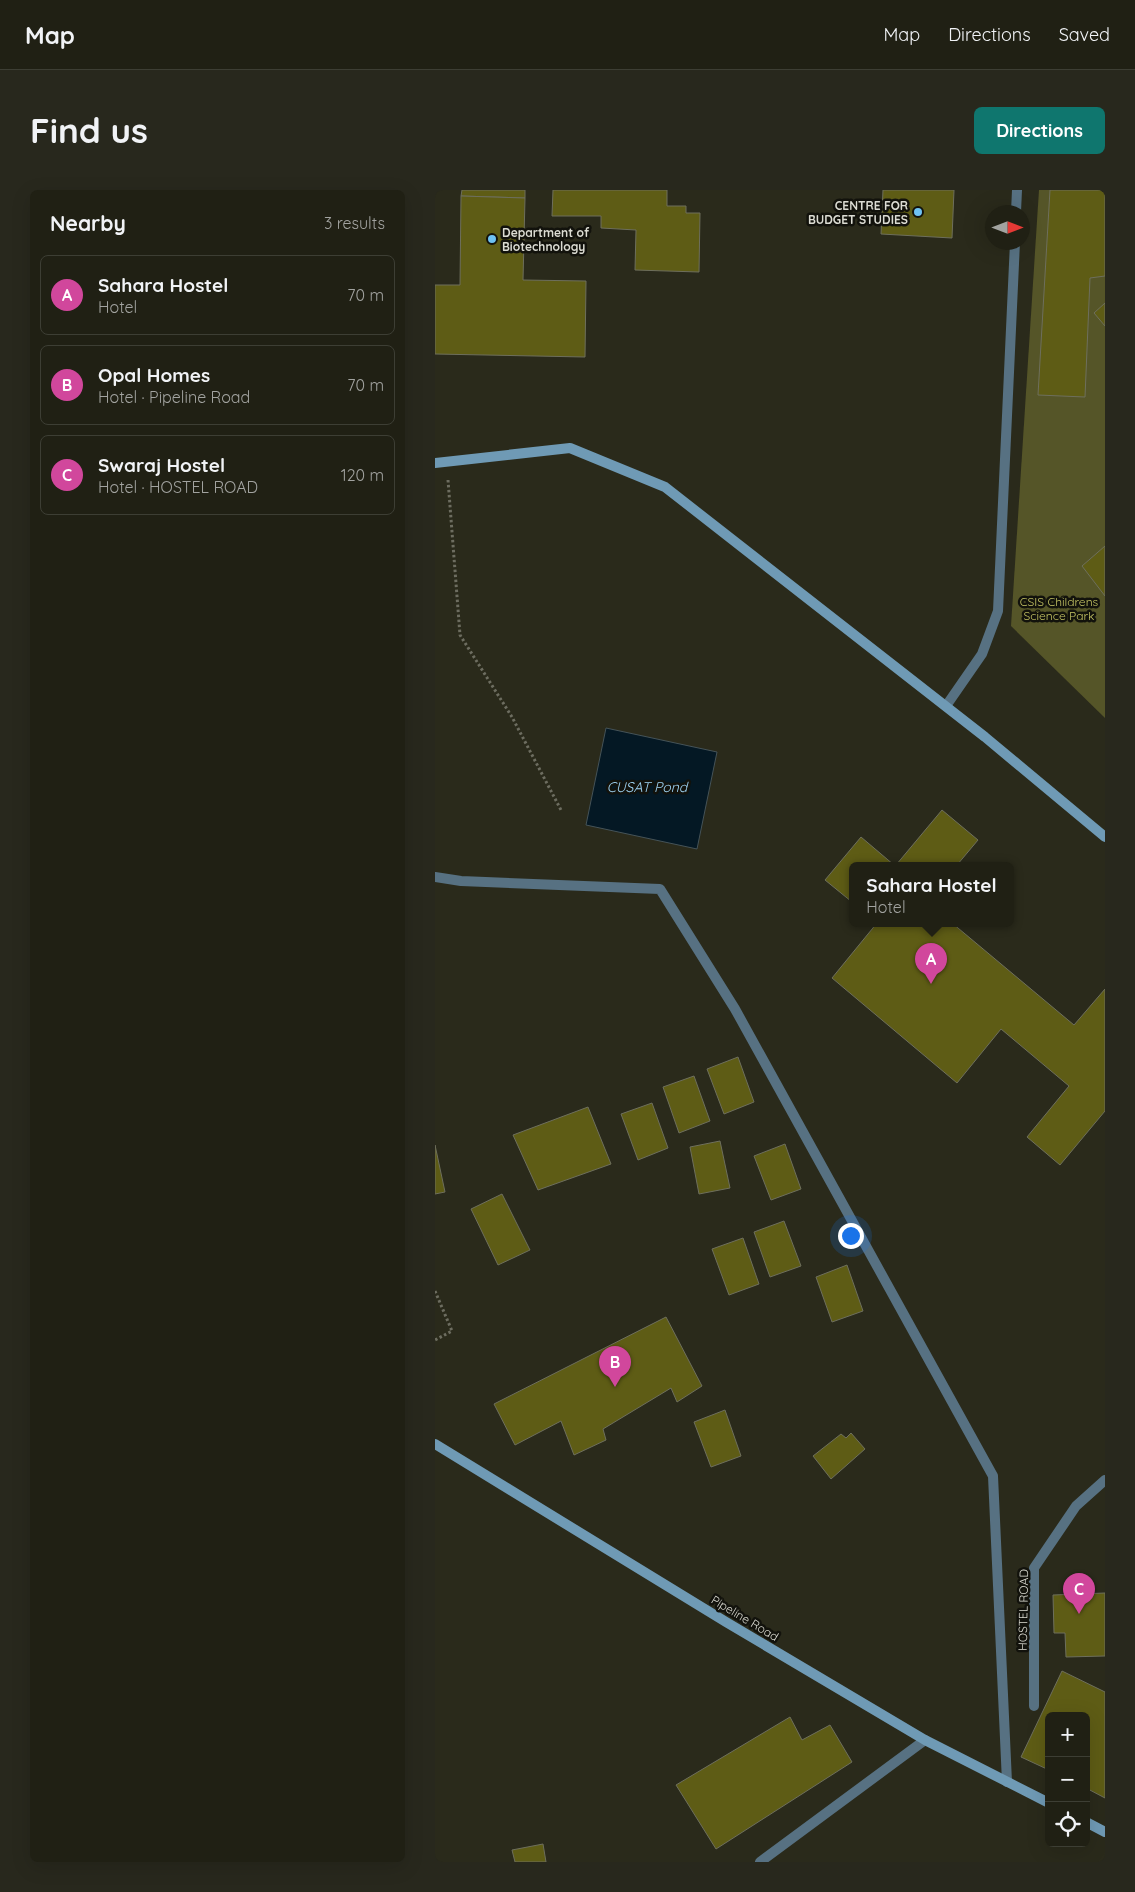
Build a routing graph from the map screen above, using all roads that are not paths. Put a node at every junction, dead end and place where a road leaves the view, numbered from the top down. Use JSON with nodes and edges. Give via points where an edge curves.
{"nodes":[{"id":1,"x":1017,"y":190,"type":"edge"},
{"id":2,"x":1016,"y":205,"type":"edge"},
{"id":3,"x":1015,"y":250,"type":"edge"},
{"id":4,"x":435,"y":463,"type":"edge"},
{"id":5,"x":946,"y":706,"type":"junction"},
{"id":6,"x":1105,"y":837,"type":"edge"},
{"id":7,"x":435,"y":877,"type":"edge"},
{"id":8,"x":435,"y":1444,"type":"edge"},
{"id":9,"x":1105,"y":1480,"type":"edge"},
{"id":10,"x":1034,"y":1706,"type":"dead end"},
{"id":11,"x":925,"y":1740,"type":"junction"},
{"id":12,"x":1007,"y":1782,"type":"junction"},
{"id":13,"x":1047,"y":1802,"type":"edge"},
{"id":14,"x":1090,"y":1824,"type":"edge"},
{"id":15,"x":1105,"y":1832,"type":"edge"},
{"id":16,"x":760,"y":1862,"type":"edge"}],
"edges":[{"from":1,"to":2,"type":"street"},
{"from":3,"to":5,"type":"street","via":[[998,611],[982,654]]},
{"from":4,"to":5,"type":"street","via":[[570,448],[665,487]]},
{"from":5,"to":6,"type":"street"},
{"from":7,"to":12,"type":"street","via":[[461,881],[661,890],[735,1009],[993,1476]]},
{"from":8,"to":11,"type":"street","name":"Pipeline Road"},
{"from":9,"to":10,"type":"street","name":"HOSTEL ROAD","via":[[1076,1506],[1034,1568]]},
{"from":11,"to":12,"type":"street","name":"Pipeline Road"},
{"from":11,"to":16,"type":"street"},
{"from":12,"to":13,"type":"street","name":"Pipeline Road"},
{"from":14,"to":15,"type":"street"}]}
